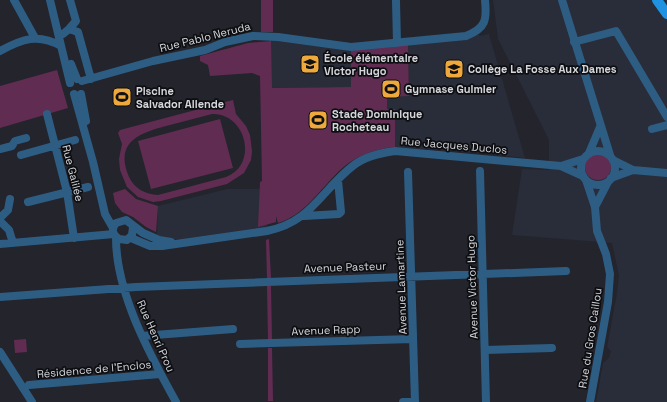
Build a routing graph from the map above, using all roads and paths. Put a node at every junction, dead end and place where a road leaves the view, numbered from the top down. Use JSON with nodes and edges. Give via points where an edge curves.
{"nodes":[{"id":1,"x":14,"y":0,"type":"edge"},
{"id":2,"x":50,"y":0,"type":"edge"},
{"id":3,"x":53,"y":0,"type":"edge"},
{"id":4,"x":70,"y":0,"type":"edge"},
{"id":5,"x":485,"y":0,"type":"edge"},
{"id":6,"x":562,"y":0,"type":"edge"},
{"id":7,"x":657,"y":0,"type":"edge"},
{"id":8,"x":396,"y":1,"type":"dead end"},
{"id":9,"x":667,"y":14,"type":"edge"},
{"id":10,"x":57,"y":28,"type":"junction"},
{"id":11,"x":66,"y":32,"type":"junction"},
{"id":12,"x":35,"y":38,"type":"junction"},
{"id":13,"x":47,"y":39,"type":"junction"},
{"id":14,"x":574,"y":42,"type":"junction"},
{"id":15,"x":397,"y":43,"type":"junction"},
{"id":16,"x":61,"y":46,"type":"junction"},
{"id":17,"x":0,"y":51,"type":"edge"},
{"id":18,"x":93,"y":78,"type":"junction"},
{"id":19,"x":78,"y":86,"type":"junction"},
{"id":20,"x":47,"y":114,"type":"dead end"},
{"id":21,"x":667,"y":117,"type":"edge"},
{"id":22,"x":667,"y":125,"type":"edge"},
{"id":23,"x":600,"y":127,"type":"junction"},
{"id":24,"x":652,"y":129,"type":"dead end"},
{"id":25,"x":26,"y":138,"type":"dead end"},
{"id":26,"x":75,"y":140,"type":"dead end"},
{"id":27,"x":55,"y":146,"type":"junction"},
{"id":28,"x":0,"y":149,"type":"edge"},
{"id":29,"x":20,"y":155,"type":"dead end"},
{"id":30,"x":586,"y":156,"type":"junction"},
{"id":31,"x":611,"y":158,"type":"junction"},
{"id":32,"x":561,"y":166,"type":"junction"},
{"id":33,"x":632,"y":170,"type":"junction"},
{"id":34,"x":480,"y":171,"type":"dead end"},
{"id":35,"x":408,"y":172,"type":"dead end"},
{"id":36,"x":667,"y":173,"type":"edge"},
{"id":37,"x":584,"y":178,"type":"junction"},
{"id":38,"x":338,"y":180,"type":"junction"},
{"id":39,"x":610,"y":180,"type":"junction"},
{"id":40,"x":88,"y":187,"type":"dead end"},
{"id":41,"x":67,"y":192,"type":"junction"},
{"id":42,"x":10,"y":199,"type":"dead end"},
{"id":43,"x":28,"y":202,"type":"dead end"},
{"id":44,"x":596,"y":207,"type":"junction"},
{"id":45,"x":304,"y":216,"type":"junction"},
{"id":46,"x":0,"y":219,"type":"edge"},
{"id":47,"x":133,"y":227,"type":"junction"},
{"id":48,"x":115,"y":230,"type":"junction"},
{"id":49,"x":74,"y":238,"type":"junction"},
{"id":50,"x":128,"y":239,"type":"junction"},
{"id":51,"x":14,"y":243,"type":"junction"},
{"id":52,"x":181,"y":243,"type":"junction"},
{"id":53,"x":0,"y":244,"type":"edge"},
{"id":54,"x":116,"y":253,"type":"junction"},
{"id":55,"x":566,"y":271,"type":"dead end"},
{"id":56,"x":483,"y":274,"type":"junction"},
{"id":57,"x":411,"y":276,"type":"junction"},
{"id":58,"x":125,"y":288,"type":"junction"},
{"id":59,"x":0,"y":297,"type":"edge"},
{"id":60,"x":233,"y":329,"type":"dead end"},
{"id":61,"x":142,"y":336,"type":"junction"},
{"id":62,"x":413,"y":339,"type":"junction"},
{"id":63,"x":240,"y":344,"type":"dead end"},
{"id":64,"x":552,"y":348,"type":"dead end"},
{"id":65,"x":485,"y":350,"type":"junction"},
{"id":66,"x":0,"y":352,"type":"edge"},
{"id":67,"x":3,"y":361,"type":"edge"},
{"id":68,"x":160,"y":374,"type":"junction"},
{"id":69,"x":29,"y":385,"type":"dead end"},
{"id":70,"x":32,"y":402,"type":"edge"},
{"id":71,"x":176,"y":402,"type":"edge"},
{"id":72,"x":404,"y":402,"type":"edge"},
{"id":73,"x":415,"y":402,"type":"edge"},
{"id":74,"x":486,"y":402,"type":"edge"},
{"id":75,"x":590,"y":402,"type":"edge"}],
"edges":[{"from":1,"to":12,"type":"street"},
{"from":2,"to":10,"type":"street"},
{"from":3,"to":11,"type":"street"},
{"from":4,"to":11,"type":"street","via":[[76,21]]},
{"from":5,"to":15,"type":"street","name":"Rue Pablo Neruda","via":[[485,21],[476,32],[466,36]]},
{"from":6,"to":14,"type":"street"},
{"from":7,"to":9,"type":"main road"},
{"from":8,"to":15,"type":"street"},
{"from":10,"to":13,"type":"street"},
{"from":10,"to":16,"type":"street"},
{"from":11,"to":18,"type":"street","via":[[78,32]]},
{"from":11,"to":19,"type":"street"},
{"from":12,"to":13,"type":"street"},
{"from":12,"to":17,"type":"street","via":[[21,40]]},
{"from":13,"to":16,"type":"street"},
{"from":14,"to":21,"type":"street","via":[[616,31]]},
{"from":14,"to":23,"type":"street"},
{"from":15,"to":18,"type":"street","name":"Rue Pablo Neruda","via":[[351,47],[253,36]]},
{"from":16,"to":19,"type":"street"},
{"from":18,"to":19,"type":"street","name":"Rue Pablo Neruda"},
{"from":19,"to":48,"type":"street","via":[[104,205],[112,217]]},
{"from":20,"to":27,"type":"street","name":"Rue Galilée"},
{"from":22,"to":24,"type":"street"},
{"from":23,"to":30,"type":"street"},
{"from":23,"to":31,"type":"street"},
{"from":25,"to":28,"type":"street"},
{"from":26,"to":27,"type":"street"},
{"from":27,"to":29,"type":"street"},
{"from":27,"to":41,"type":"street","name":"Rue Galilée"},
{"from":30,"to":31,"type":"street","name":"Rue Jacques Duclos","via":[[600,151]]},
{"from":30,"to":32,"type":"street","name":"Rue Jacques Duclos"},
{"from":30,"to":37,"type":"street","via":[[581,167]]},
{"from":31,"to":33,"type":"street","name":"Rue Jacques Duclos"},
{"from":31,"to":39,"type":"street","via":[[615,169]]},
{"from":32,"to":37,"type":"street","name":"Rue Jacques Duclos"},
{"from":32,"to":38,"type":"street","name":"Rue Jacques Duclos","via":[[395,151],[369,157],[355,164]]},
{"from":33,"to":36,"type":"street","name":"Rue Jacques Duclos"},
{"from":33,"to":39,"type":"street","name":"Rue Jacques Duclos"},
{"from":34,"to":56,"type":"street","name":"Avenue Victor Hugo"},
{"from":35,"to":57,"type":"street","name":"Avenue Lamartine"},
{"from":37,"to":39,"type":"street","name":"Rue Jacques Duclos","via":[[599,185]]},
{"from":37,"to":44,"type":"street","name":"Rue du Gros Caillou"},
{"from":38,"to":45,"type":"street","name":"Rue Jacques Duclos"},
{"from":38,"to":45,"type":"street","via":[[341,212]]},
{"from":39,"to":44,"type":"street","name":"Rue du Gros Caillou"},
{"from":40,"to":41,"type":"street"},
{"from":41,"to":43,"type":"street"},
{"from":41,"to":49,"type":"street","name":"Rue Galilée"},
{"from":42,"to":46,"type":"street","via":[[8,210]]},
{"from":44,"to":75,"type":"street","name":"Rue du Gros Caillou","via":[[597,230],[606,254],[610,290]]},
{"from":45,"to":52,"type":"street","name":"Rue Jacques Duclos","via":[[271,230]]},
{"from":46,"to":51,"type":"street","via":[[9,230]]},
{"from":47,"to":48,"type":"street","name":"Rue Jacques Duclos","via":[[126,220]]},
{"from":47,"to":50,"type":"street","via":[[133,233]]},
{"from":47,"to":52,"type":"street","name":"Rue Jacques Duclos","via":[[160,240]]},
{"from":48,"to":49,"type":"street"},
{"from":48,"to":50,"type":"street","name":"Rue Jacques Duclos"},
{"from":48,"to":54,"type":"street","name":"Rue Henri Prou"},
{"from":49,"to":51,"type":"street"},
{"from":50,"to":52,"type":"street","name":"Rue Jacques Duclos","via":[[154,247]]},
{"from":50,"to":54,"type":"street"},
{"from":51,"to":53,"type":"street"},
{"from":54,"to":58,"type":"street","name":"Rue Henri Prou"},
{"from":55,"to":56,"type":"street","name":"Avenue Pasteur"},
{"from":56,"to":57,"type":"street","name":"Avenue Pasteur"},
{"from":56,"to":65,"type":"street","name":"Avenue Victor Hugo"},
{"from":57,"to":58,"type":"street","name":"Avenue Pasteur"},
{"from":57,"to":62,"type":"street","name":"Avenue Lamartine"},
{"from":58,"to":59,"type":"street","name":"Avenue Pasteur"},
{"from":58,"to":61,"type":"street","name":"Rue Henri Prou"},
{"from":60,"to":61,"type":"street"},
{"from":61,"to":68,"type":"street","name":"Rue Henri Prou"},
{"from":62,"to":63,"type":"street","name":"Avenue Rapp"},
{"from":62,"to":73,"type":"street","name":"Avenue Lamartine"},
{"from":64,"to":65,"type":"street"},
{"from":65,"to":74,"type":"street","name":"Avenue Victor Hugo"},
{"from":66,"to":67,"type":"street"},
{"from":67,"to":70,"type":"street"},
{"from":68,"to":69,"type":"street","name":"Résidence de l'Enclos"},
{"from":68,"to":71,"type":"street","name":"Rue Henri Prou"},
{"from":72,"to":73,"type":"street"}]}
